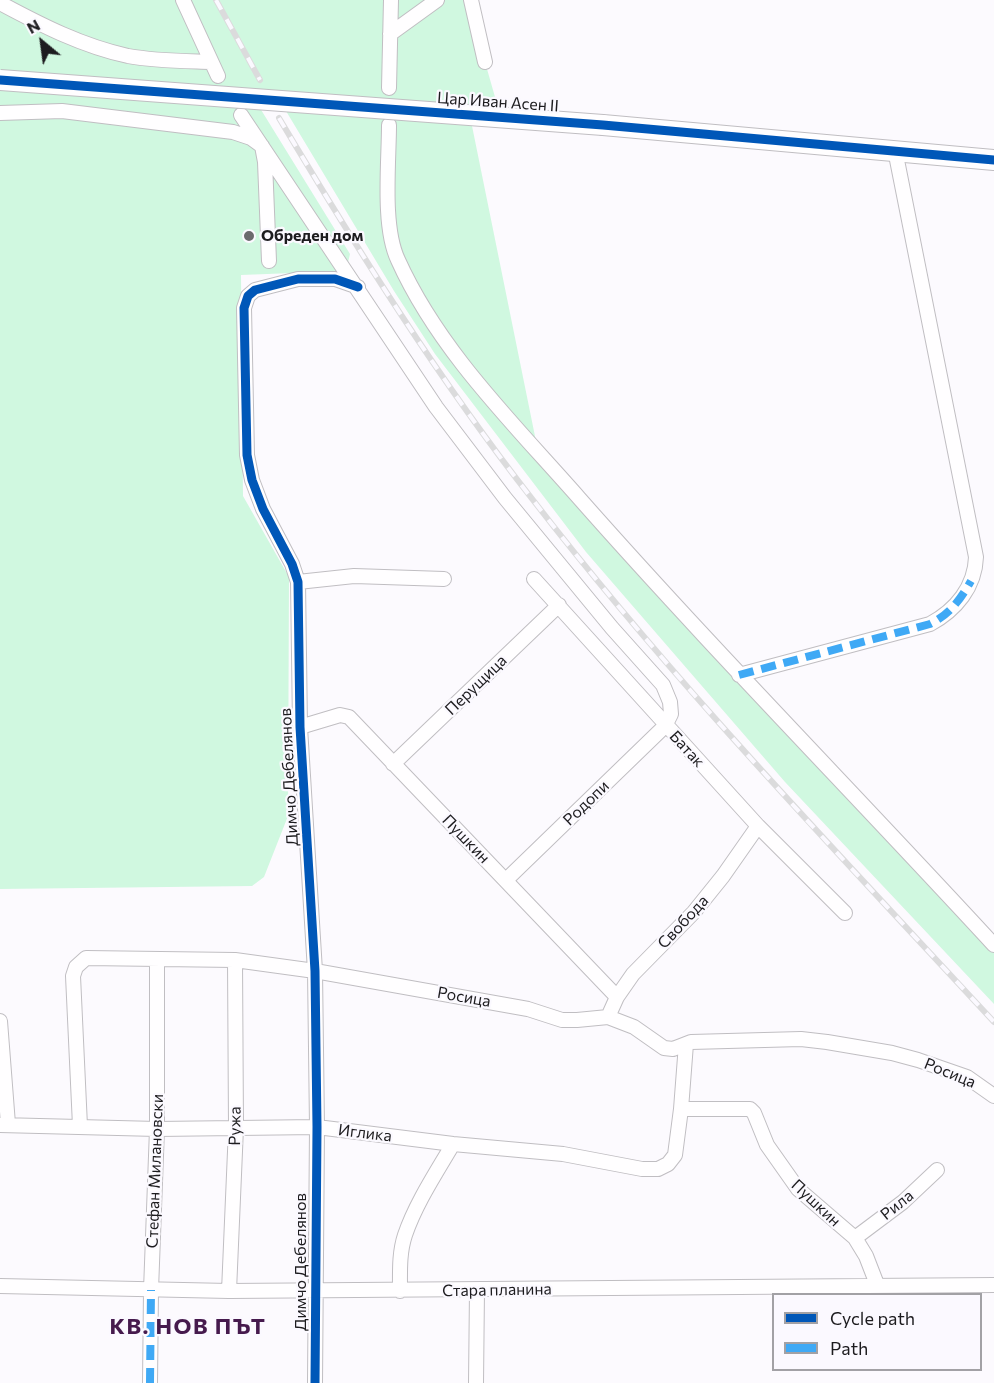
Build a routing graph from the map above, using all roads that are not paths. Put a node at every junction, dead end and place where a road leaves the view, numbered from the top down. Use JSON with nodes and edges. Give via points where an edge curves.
{"nodes":[{"id":1,"x":183,"y":0,"type":"edge"},
{"id":2,"x":391,"y":0,"type":"edge"},
{"id":3,"x":437,"y":0,"type":"edge"},
{"id":4,"x":471,"y":0,"type":"edge"},
{"id":5,"x":1,"y":2,"type":"edge"},
{"id":6,"x":390,"y":34,"type":"junction"},
{"id":7,"x":211,"y":62,"type":"junction"},
{"id":8,"x":484,"y":62,"type":"dead end"},
{"id":9,"x":218,"y":76,"type":"dead end"},
{"id":10,"x":0,"y":80,"type":"edge"},
{"id":11,"x":389,"y":88,"type":"dead end"},
{"id":12,"x":0,"y":113,"type":"edge"},
{"id":13,"x":241,"y":115,"type":"dead end"},
{"id":14,"x":389,"y":124,"type":"dead end"},
{"id":15,"x":262,"y":146,"type":"junction"},
{"id":16,"x":895,"y":150,"type":"junction"},
{"id":17,"x":994,"y":160,"type":"edge"},
{"id":18,"x":268,"y":261,"type":"dead end"},
{"id":19,"x":358,"y":287,"type":"junction"},
{"id":20,"x":444,"y":579,"type":"dead end"},
{"id":21,"x":534,"y":579,"type":"dead end"},
{"id":22,"x":297,"y":582,"type":"junction"},
{"id":23,"x":559,"y":605,"type":"junction"},
{"id":24,"x":739,"y":675,"type":"junction"},
{"id":25,"x":665,"y":726,"type":"junction"},
{"id":26,"x":300,"y":727,"type":"junction"},
{"id":27,"x":393,"y":764,"type":"junction"},
{"id":28,"x":758,"y":826,"type":"junction"},
{"id":29,"x":506,"y":880,"type":"junction"},
{"id":30,"x":845,"y":913,"type":"dead end"},
{"id":31,"x":994,"y":945,"type":"edge"},
{"id":32,"x":157,"y":960,"type":"junction"},
{"id":33,"x":235,"y":960,"type":"junction"},
{"id":34,"x":315,"y":971,"type":"junction"},
{"id":35,"x":617,"y":997,"type":"junction"},
{"id":36,"x":608,"y":1017,"type":"junction"},
{"id":37,"x":0,"y":1021,"type":"edge"},
{"id":38,"x":686,"y":1044,"type":"junction"},
{"id":39,"x":994,"y":1096,"type":"edge"},
{"id":40,"x":681,"y":1108,"type":"junction"},
{"id":41,"x":4,"y":1124,"type":"edge"},
{"id":42,"x":80,"y":1126,"type":"junction"},
{"id":43,"x":317,"y":1127,"type":"junction"},
{"id":44,"x":236,"y":1128,"type":"junction"},
{"id":45,"x":157,"y":1129,"type":"junction"},
{"id":46,"x":453,"y":1144,"type":"junction"},
{"id":47,"x":937,"y":1170,"type":"dead end"},
{"id":48,"x":855,"y":1238,"type":"junction"},
{"id":49,"x":994,"y":1285,"type":"edge"},
{"id":50,"x":0,"y":1286,"type":"edge"},
{"id":51,"x":878,"y":1287,"type":"junction"},
{"id":52,"x":151,"y":1290,"type":"junction"},
{"id":53,"x":477,"y":1290,"type":"junction"},
{"id":54,"x":316,"y":1291,"type":"junction"},
{"id":55,"x":400,"y":1291,"type":"junction"},
{"id":56,"x":229,"y":1292,"type":"junction"},
{"id":57,"x":150,"y":1383,"type":"edge"},
{"id":58,"x":315,"y":1383,"type":"edge"},
{"id":59,"x":476,"y":1383,"type":"edge"}],
"edges":[{"from":1,"to":7,"type":"street"},
{"from":2,"to":6,"type":"street"},
{"from":3,"to":6,"type":"street"},
{"from":4,"to":8,"type":"street"},
{"from":5,"to":7,"type":"street","via":[[52,31],[127,56]]},
{"from":6,"to":11,"type":"street"},
{"from":7,"to":9,"type":"street"},
{"from":10,"to":16,"type":"main road","name":"Цар Иван Асен II","bridge":true},
{"from":12,"to":15,"type":"street","via":[[62,111],[233,132]]},
{"from":13,"to":15,"type":"street"},
{"from":14,"to":24,"type":"street","via":[[391,237],[397,258],[441,334],[481,386]]},
{"from":15,"to":18,"type":"street"},
{"from":15,"to":19,"type":"street"},
{"from":16,"to":17,"type":"main road","name":"Цар Иван Асен II"},
{"from":16,"to":24,"type":"street","via":[[976,557],[975,568],[960,601],[946,616],[930,624]]},
{"from":19,"to":22,"type":"street","name":"Димчо Дебелянов","via":[[335,279],[298,279],[255,290],[244,308],[247,455],[263,509],[292,564]]},
{"from":19,"to":25,"type":"street","via":[[436,407],[505,498],[663,685],[671,714]]},
{"from":20,"to":22,"type":"street","via":[[354,576]]},
{"from":21,"to":23,"type":"street","name":"Батак"},
{"from":22,"to":26,"type":"street","name":"Димчо Дебелянов"},
{"from":23,"to":25,"type":"street","name":"Батак"},
{"from":23,"to":27,"type":"street","name":"Перущица"},
{"from":24,"to":31,"type":"street"},
{"from":25,"to":28,"type":"street","name":"Батак"},
{"from":25,"to":29,"type":"street","name":"Родопи"},
{"from":26,"to":27,"type":"street","name":"Пушкин","via":[[340,715],[349,717]]},
{"from":26,"to":34,"type":"street","name":"Димчо Дебелянов"},
{"from":27,"to":29,"type":"street","name":"Пушкин"},
{"from":28,"to":30,"type":"street","name":"Батак"},
{"from":28,"to":35,"type":"street","name":"Свобода","via":[[694,912],[633,974]]},
{"from":29,"to":35,"type":"street","name":"Пушкин"},
{"from":32,"to":33,"type":"street","name":"Росица"},
{"from":32,"to":42,"type":"street","name":"Росица","via":[[86,958],[76,967],[73,976]]},
{"from":32,"to":45,"type":"street","name":"Стефан Милановски"},
{"from":33,"to":34,"type":"street","name":"Росица"},
{"from":33,"to":44,"type":"street","name":"Ружа"},
{"from":34,"to":36,"type":"street","name":"Росица","via":[[528,1009],[562,1020]]},
{"from":34,"to":43,"type":"street","name":"Димчо Дебелянов"},
{"from":35,"to":36,"type":"street","name":"Свобода"},
{"from":36,"to":38,"type":"street","name":"Росица","via":[[634,1027],[664,1048]]},
{"from":37,"to":41,"type":"street"},
{"from":38,"to":39,"type":"street","name":"Росица","via":[[801,1040],[864,1047],[967,1077]]},
{"from":38,"to":40,"type":"street"},
{"from":40,"to":46,"type":"street","name":"Иглика","via":[[675,1155],[658,1169],[563,1154]]},
{"from":40,"to":48,"type":"street","name":"Пушкин","via":[[750,1109],[767,1145],[798,1189]]},
{"from":41,"to":42,"type":"street","name":"Иглика"},
{"from":42,"to":45,"type":"street","name":"Иглика"},
{"from":43,"to":44,"type":"street","name":"Иглика"},
{"from":43,"to":46,"type":"street","name":"Иглика"},
{"from":43,"to":54,"type":"street","name":"Димчо Дебелянов"},
{"from":44,"to":45,"type":"street","name":"Иглика"},
{"from":44,"to":56,"type":"street","name":"Ружа"},
{"from":45,"to":52,"type":"street","name":"Стефан Милановски"},
{"from":46,"to":55,"type":"street","via":[[404,1236]]},
{"from":47,"to":48,"type":"street","name":"Рила"},
{"from":48,"to":51,"type":"street","name":"Пушкин"},
{"from":49,"to":51,"type":"street","name":"Стара планина"},
{"from":50,"to":52,"type":"street","name":"Стара планина"},
{"from":51,"to":53,"type":"street","name":"Стара планина"},
{"from":52,"to":56,"type":"street","name":"Стара планина"},
{"from":52,"to":57,"type":"street","name":"Стефан Милановски"},
{"from":53,"to":55,"type":"street","name":"Стара планина"},
{"from":53,"to":59,"type":"street"},
{"from":54,"to":55,"type":"street","name":"Стара планина"},
{"from":54,"to":56,"type":"street","name":"Стара планина"},
{"from":54,"to":58,"type":"street","name":"Димчо Дебелянов"}]}
